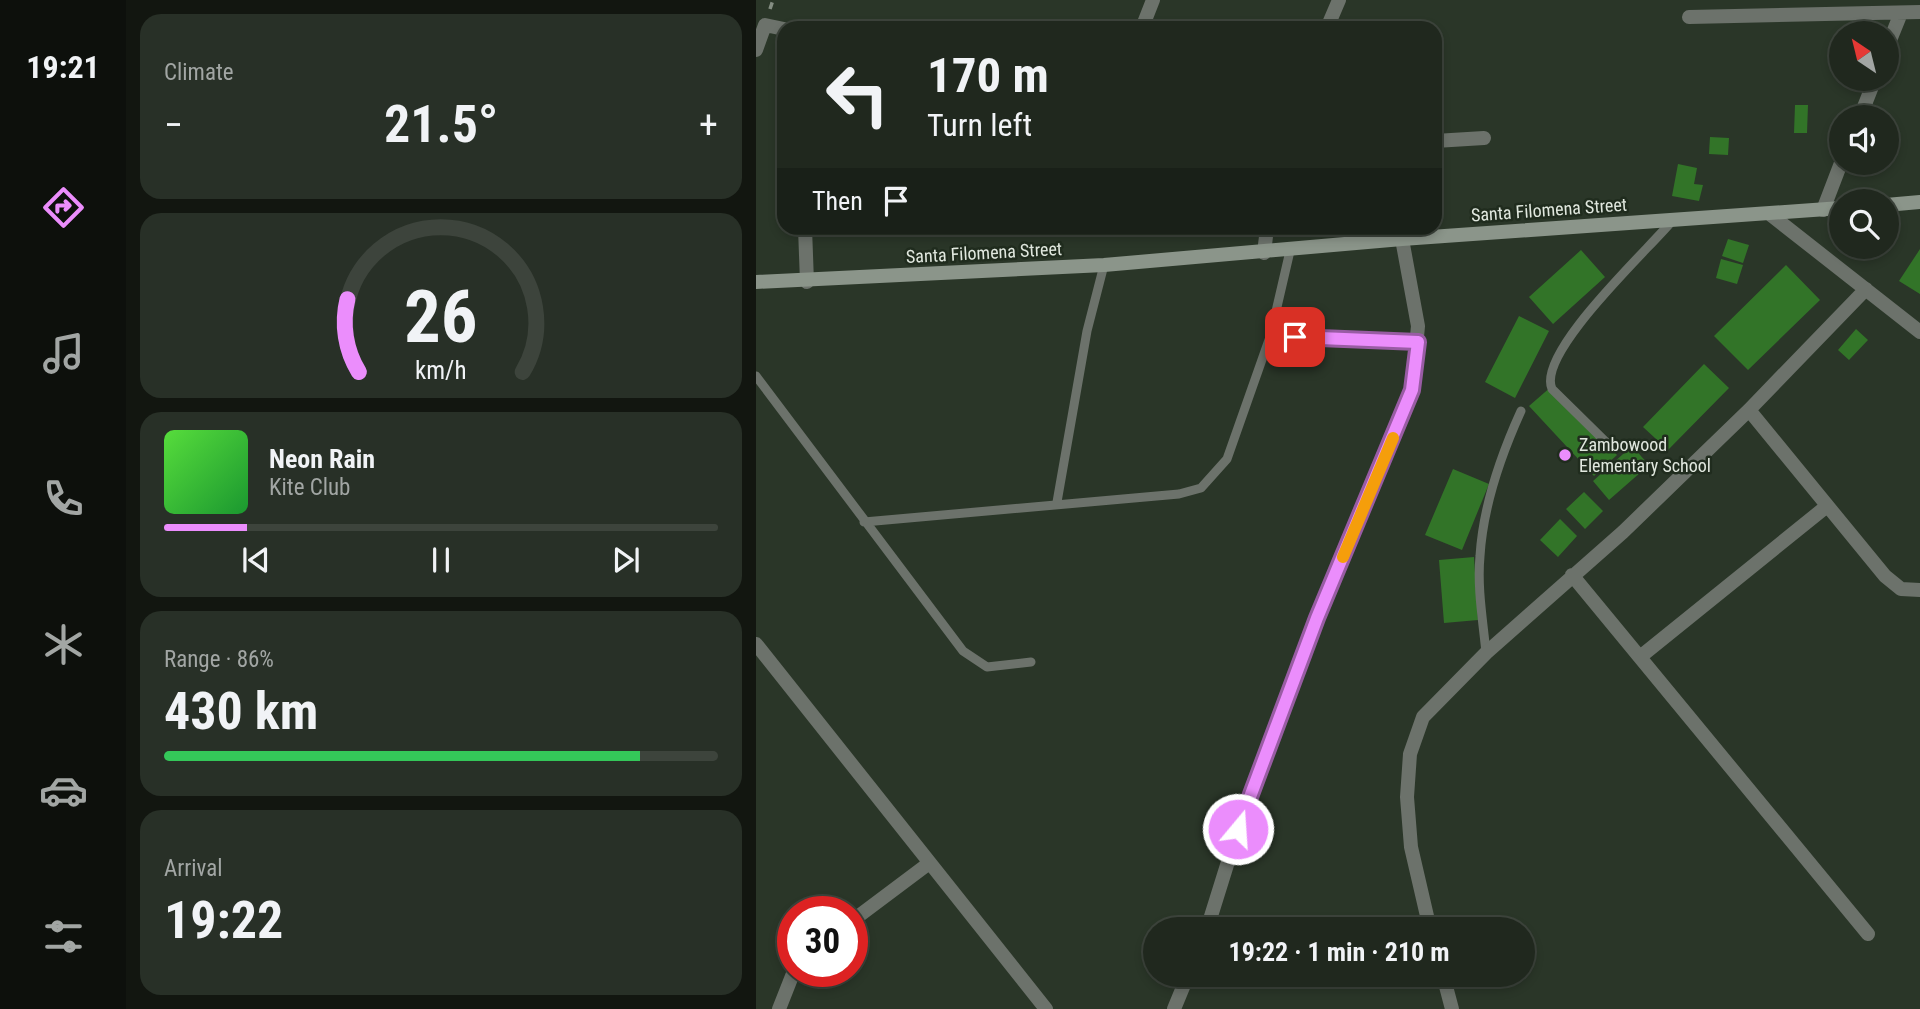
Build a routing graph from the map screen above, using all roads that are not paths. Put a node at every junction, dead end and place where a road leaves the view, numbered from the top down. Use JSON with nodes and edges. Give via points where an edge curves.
{"nodes":[{"id":1,"x":1153,"y":0,"type":"edge"},
{"id":2,"x":1339,"y":0,"type":"edge"},
{"id":3,"x":1920,"y":12,"type":"edge"},
{"id":4,"x":1901,"y":13,"type":"junction"},
{"id":5,"x":1689,"y":17,"type":"dead end"},
{"id":6,"x":1145,"y":21,"type":"edge"},
{"id":7,"x":1330,"y":21,"type":"edge"},
{"id":8,"x":1898,"y":21,"type":"edge"},
{"id":9,"x":777,"y":28,"type":"edge"},
{"id":10,"x":756,"y":50,"type":"edge"},
{"id":11,"x":1484,"y":138,"type":"dead end"},
{"id":12,"x":1442,"y":141,"type":"edge"},
{"id":13,"x":1836,"y":175,"type":"edge"},
{"id":14,"x":1920,"y":202,"type":"edge"},
{"id":15,"x":1899,"y":204,"type":"edge"},
{"id":16,"x":1823,"y":209,"type":"junction"},
{"id":17,"x":1829,"y":209,"type":"edge"},
{"id":18,"x":1771,"y":215,"type":"junction"},
{"id":19,"x":1672,"y":222,"type":"junction"},
{"id":20,"x":805,"y":235,"type":"edge"},
{"id":21,"x":1266,"y":235,"type":"edge"},
{"id":22,"x":1402,"y":239,"type":"junction"},
{"id":23,"x":1290,"y":251,"type":"junction"},
{"id":24,"x":1264,"y":253,"type":"junction"},
{"id":25,"x":1104,"y":265,"type":"junction"},
{"id":26,"x":756,"y":282,"type":"edge"},
{"id":27,"x":807,"y":282,"type":"junction"},
{"id":28,"x":1866,"y":289,"type":"junction"},
{"id":29,"x":1920,"y":332,"type":"edge"},
{"id":30,"x":1270,"y":337,"type":"junction"},
{"id":31,"x":1418,"y":342,"type":"junction"},
{"id":32,"x":756,"y":376,"type":"edge"},
{"id":33,"x":1749,"y":410,"type":"junction"},
{"id":34,"x":1521,"y":411,"type":"dead end"},
{"id":35,"x":1612,"y":448,"type":"dead end"},
{"id":36,"x":1057,"y":502,"type":"junction"},
{"id":37,"x":1827,"y":506,"type":"junction"},
{"id":38,"x":864,"y":522,"type":"junction"},
{"id":39,"x":1572,"y":575,"type":"junction"},
{"id":40,"x":1920,"y":590,"type":"edge"},
{"id":41,"x":756,"y":645,"type":"edge"},
{"id":42,"x":1486,"y":653,"type":"junction"},
{"id":43,"x":1640,"y":657,"type":"junction"},
{"id":44,"x":1031,"y":662,"type":"dead end"},
{"id":45,"x":928,"y":864,"type":"junction"},
{"id":46,"x":868,"y":909,"type":"edge"},
{"id":47,"x":1211,"y":917,"type":"edge"},
{"id":48,"x":1427,"y":917,"type":"edge"},
{"id":49,"x":1868,"y":933,"type":"dead end"},
{"id":50,"x":788,"y":987,"type":"edge"},
{"id":51,"x":1183,"y":987,"type":"edge"},
{"id":52,"x":1446,"y":987,"type":"edge"},
{"id":53,"x":779,"y":1009,"type":"edge"},
{"id":54,"x":1046,"y":1009,"type":"edge"},
{"id":55,"x":1174,"y":1009,"type":"edge"},
{"id":56,"x":1452,"y":1009,"type":"edge"}],
"edges":[{"from":1,"to":6,"type":"street"},
{"from":2,"to":7,"type":"street"},
{"from":3,"to":4,"type":"street"},
{"from":4,"to":5,"type":"street"},
{"from":4,"to":8,"type":"street"},
{"from":9,"to":10,"type":"street","via":[[765,25]]},
{"from":11,"to":12,"type":"street"},
{"from":13,"to":16,"type":"street"},
{"from":14,"to":15,"type":"main road"},
{"from":16,"to":17,"type":"main road","name":"Santa Filomena Street"},
{"from":16,"to":18,"type":"main road","name":"Santa Filomena Street"},
{"from":18,"to":19,"type":"main road","name":"Santa Filomena Street"},
{"from":18,"to":28,"type":"street"},
{"from":19,"to":22,"type":"main road","name":"Santa Filomena Street"},
{"from":19,"to":35,"type":"lane","via":[[1564,342],[1549,376],[1552,389]]},
{"from":20,"to":27,"type":"street"},
{"from":21,"to":24,"type":"street"},
{"from":22,"to":23,"type":"main road","name":"Santa Filomena Street"},
{"from":22,"to":31,"type":"street"},
{"from":23,"to":24,"type":"main road","name":"Santa Filomena Street"},
{"from":23,"to":30,"type":"lane"},
{"from":24,"to":25,"type":"main road","name":"Santa Filomena Street"},
{"from":25,"to":27,"type":"main road","name":"Santa Filomena Street"},
{"from":25,"to":36,"type":"lane","via":[[1087,331]]},
{"from":26,"to":27,"type":"main road","name":"Santa Filomena Street"},
{"from":28,"to":29,"type":"street"},
{"from":28,"to":33,"type":"street"},
{"from":30,"to":31,"type":"lane"},
{"from":30,"to":36,"type":"lane","via":[[1227,459],[1201,488],[1179,494]]},
{"from":31,"to":47,"type":"street","via":[[1412,390],[1293,680],[1246,804]]},
{"from":32,"to":38,"type":"lane"},
{"from":33,"to":37,"type":"street"},
{"from":33,"to":39,"type":"street"},
{"from":34,"to":42,"type":"lane","via":[[1507,441],[1482,532],[1479,559]]},
{"from":36,"to":38,"type":"lane"},
{"from":37,"to":40,"type":"street","via":[[1885,576],[1901,589]]},
{"from":37,"to":43,"type":"street"},
{"from":38,"to":44,"type":"lane","via":[[964,651],[987,667]]},
{"from":39,"to":42,"type":"street"},
{"from":39,"to":43,"type":"street"},
{"from":41,"to":45,"type":"street"},
{"from":42,"to":48,"type":"street","via":[[1423,717],[1410,754],[1411,847]]},
{"from":43,"to":49,"type":"street"},
{"from":45,"to":46,"type":"street"},
{"from":45,"to":54,"type":"street"},
{"from":50,"to":53,"type":"street"},
{"from":51,"to":55,"type":"street"},
{"from":52,"to":56,"type":"street"}]}
